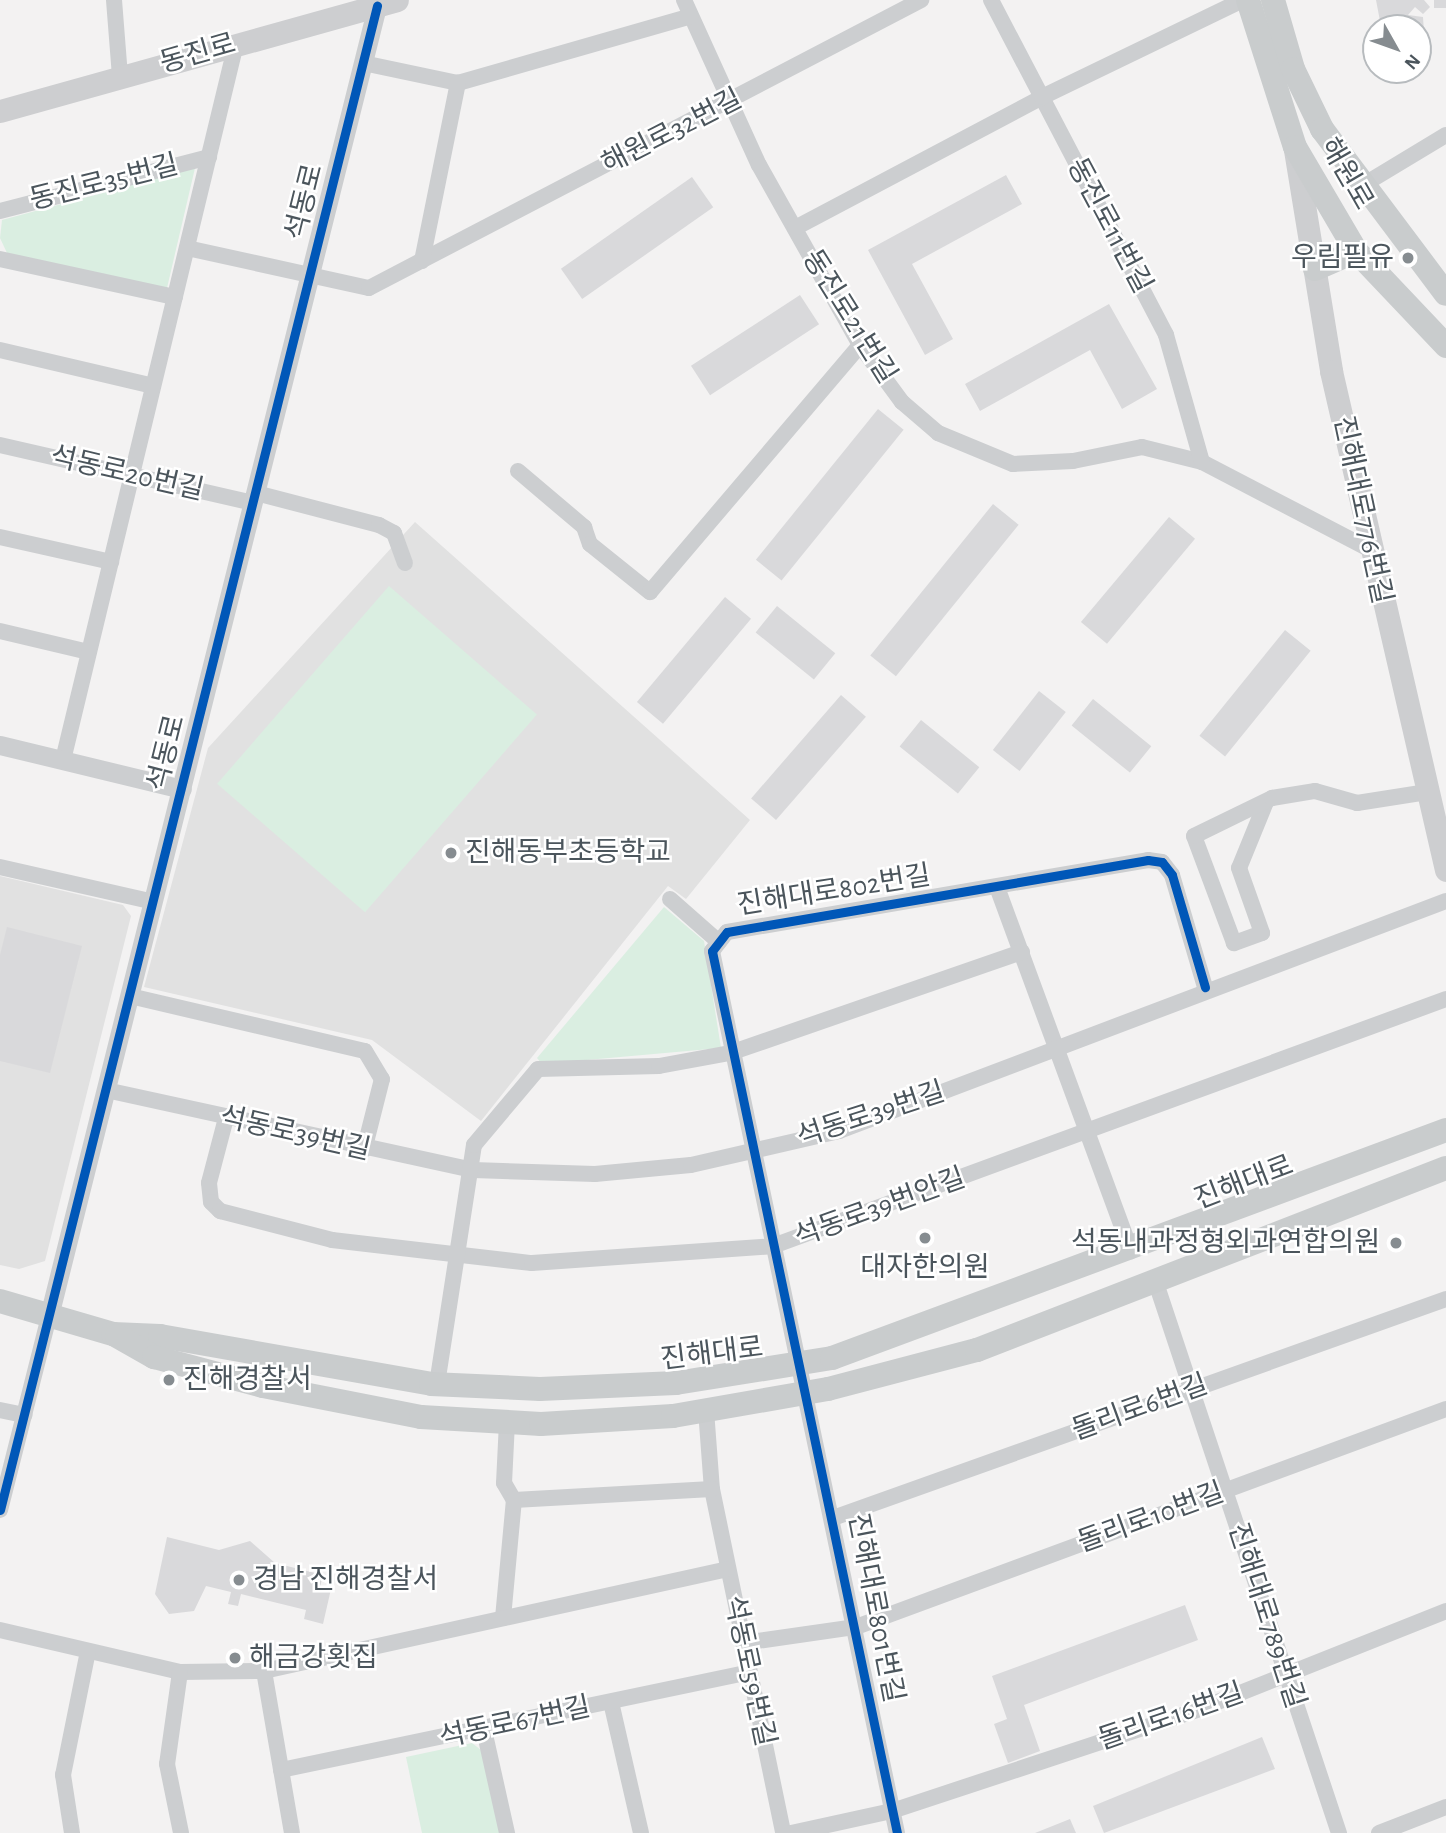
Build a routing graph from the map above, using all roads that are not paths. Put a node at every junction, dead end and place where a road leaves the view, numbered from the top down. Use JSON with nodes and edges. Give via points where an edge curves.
{"nodes":[{"id":1,"x":114,"y":0,"type":"edge"},
{"id":2,"x":684,"y":0,"type":"edge"},
{"id":3,"x":921,"y":0,"type":"edge"},
{"id":4,"x":991,"y":0,"type":"edge"},
{"id":5,"x":1245,"y":0,"type":"edge"},
{"id":6,"x":1273,"y":0,"type":"edge"},
{"id":7,"x":387,"y":3,"type":"edge"},
{"id":8,"x":691,"y":16,"type":"junction"},
{"id":9,"x":236,"y":44,"type":"junction"},
{"id":10,"x":363,"y":63,"type":"junction"},
{"id":11,"x":120,"y":77,"type":"junction"},
{"id":12,"x":458,"y":83,"type":"junction"},
{"id":13,"x":1042,"y":97,"type":"junction"},
{"id":14,"x":731,"y":103,"type":"junction"},
{"id":15,"x":0,"y":111,"type":"edge"},
{"id":16,"x":1446,"y":135,"type":"edge"},
{"id":17,"x":1295,"y":147,"type":"junction"},
{"id":18,"x":209,"y":156,"type":"junction"},
{"id":19,"x":1363,"y":185,"type":"junction"},
{"id":20,"x":0,"y":211,"type":"edge"},
{"id":21,"x":795,"y":229,"type":"junction"},
{"id":22,"x":187,"y":247,"type":"junction"},
{"id":23,"x":1356,"y":251,"type":"junction"},
{"id":24,"x":0,"y":259,"type":"edge"},
{"id":25,"x":422,"y":261,"type":"junction"},
{"id":26,"x":1315,"y":269,"type":"junction"},
{"id":27,"x":309,"y":278,"type":"junction"},
{"id":28,"x":1446,"y":294,"type":"edge"},
{"id":29,"x":175,"y":296,"type":"junction"},
{"id":30,"x":860,"y":345,"type":"junction"},
{"id":31,"x":1446,"y":346,"type":"edge"},
{"id":32,"x":0,"y":350,"type":"edge"},
{"id":33,"x":153,"y":386,"type":"junction"},
{"id":34,"x":0,"y":445,"type":"edge"},
{"id":35,"x":1202,"y":461,"type":"junction"},
{"id":36,"x":518,"y":471,"type":"dead end"},
{"id":37,"x":131,"y":475,"type":"junction"},
{"id":38,"x":254,"y":498,"type":"junction"},
{"id":39,"x":0,"y":537,"type":"edge"},
{"id":40,"x":1369,"y":549,"type":"junction"},
{"id":41,"x":111,"y":562,"type":"junction"},
{"id":42,"x":405,"y":563,"type":"dead end"},
{"id":43,"x":0,"y":631,"type":"edge"},
{"id":44,"x":89,"y":652,"type":"junction"},
{"id":45,"x":0,"y":744,"type":"edge"},
{"id":46,"x":63,"y":760,"type":"junction"},
{"id":47,"x":182,"y":789,"type":"junction"},
{"id":48,"x":1427,"y":792,"type":"junction"},
{"id":49,"x":1266,"y":802,"type":"junction"},
{"id":50,"x":0,"y":867,"type":"edge"},
{"id":51,"x":1446,"y":870,"type":"edge"},
{"id":52,"x":997,"y":887,"type":"junction"},
{"id":53,"x":670,"y":899,"type":"dead end"},
{"id":54,"x":1446,"y":901,"type":"edge"},
{"id":55,"x":154,"y":902,"type":"junction"},
{"id":56,"x":719,"y":942,"type":"junction"},
{"id":57,"x":1022,"y":952,"type":"junction"},
{"id":58,"x":1205,"y":987,"type":"junction"},
{"id":59,"x":130,"y":996,"type":"junction"},
{"id":60,"x":1446,"y":999,"type":"edge"},
{"id":61,"x":1058,"y":1046,"type":"junction"},
{"id":62,"x":730,"y":1053,"type":"junction"},
{"id":63,"x":106,"y":1090,"type":"junction"},
{"id":64,"x":226,"y":1118,"type":"junction"},
{"id":65,"x":1446,"y":1130,"type":"edge"},
{"id":66,"x":1089,"y":1132,"type":"junction"},
{"id":67,"x":364,"y":1150,"type":"junction"},
{"id":68,"x":752,"y":1150,"type":"junction"},
{"id":69,"x":1446,"y":1168,"type":"edge"},
{"id":70,"x":473,"y":1170,"type":"junction"},
{"id":71,"x":773,"y":1246,"type":"junction"},
{"id":72,"x":1131,"y":1251,"type":"junction"},
{"id":73,"x":460,"y":1256,"type":"junction"},
{"id":74,"x":1155,"y":1280,"type":"junction"},
{"id":75,"x":1446,"y":1299,"type":"edge"},
{"id":76,"x":0,"y":1301,"type":"edge"},
{"id":77,"x":48,"y":1315,"type":"junction"},
{"id":78,"x":113,"y":1334,"type":"junction"},
{"id":79,"x":803,"y":1366,"type":"junction"},
{"id":80,"x":437,"y":1384,"type":"junction"},
{"id":81,"x":1191,"y":1390,"type":"junction"},
{"id":82,"x":808,"y":1392,"type":"junction"},
{"id":83,"x":1446,"y":1409,"type":"edge"},
{"id":84,"x":0,"y":1410,"type":"edge"},
{"id":85,"x":706,"y":1410,"type":"junction"},
{"id":86,"x":24,"y":1415,"type":"junction"},
{"id":87,"x":507,"y":1422,"type":"junction"},
{"id":88,"x":712,"y":1489,"type":"junction"},
{"id":89,"x":1226,"y":1490,"type":"junction"},
{"id":90,"x":514,"y":1500,"type":"junction"},
{"id":91,"x":0,"y":1510,"type":"edge"},
{"id":92,"x":833,"y":1518,"type":"junction"},
{"id":93,"x":727,"y":1569,"type":"junction"},
{"id":94,"x":1446,"y":1611,"type":"edge"},
{"id":95,"x":503,"y":1618,"type":"junction"},
{"id":96,"x":856,"y":1627,"type":"junction"},
{"id":97,"x":0,"y":1630,"type":"edge"},
{"id":98,"x":743,"y":1643,"type":"junction"},
{"id":99,"x":88,"y":1651,"type":"junction"},
{"id":100,"x":264,"y":1671,"type":"junction"},
{"id":101,"x":180,"y":1672,"type":"junction"},
{"id":102,"x":749,"y":1672,"type":"junction"},
{"id":103,"x":1285,"y":1676,"type":"junction"},
{"id":104,"x":611,"y":1702,"type":"junction"},
{"id":105,"x":484,"y":1730,"type":"junction"},
{"id":106,"x":281,"y":1770,"type":"junction"},
{"id":107,"x":1446,"y":1807,"type":"edge"},
{"id":108,"x":892,"y":1811,"type":"junction"},
{"id":109,"x":72,"y":1833,"type":"edge"},
{"id":110,"x":181,"y":1833,"type":"edge"},
{"id":111,"x":292,"y":1833,"type":"edge"},
{"id":112,"x":507,"y":1833,"type":"edge"},
{"id":113,"x":641,"y":1833,"type":"edge"},
{"id":114,"x":783,"y":1833,"type":"edge"},
{"id":115,"x":791,"y":1833,"type":"edge"},
{"id":116,"x":897,"y":1833,"type":"edge"},
{"id":117,"x":1339,"y":1833,"type":"edge"},
{"id":118,"x":1379,"y":1833,"type":"edge"}],
"edges":[{"from":1,"to":11,"type":"street"},
{"from":2,"to":8,"type":"street","name":"동진로21번길"},
{"from":3,"to":14,"type":"street","name":"해원로32번길"},
{"from":4,"to":13,"type":"street","name":"동진로11번길"},
{"from":5,"to":13,"type":"street"},
{"from":5,"to":17,"type":"main road","name":"해원로"},
{"from":6,"to":19,"type":"main road","via":[[1293,69],[1322,129]]},
{"from":7,"to":9,"type":"main road","name":"동진로"},
{"from":7,"to":10,"type":"street","name":"석동로"},
{"from":8,"to":12,"type":"street"},
{"from":8,"to":14,"type":"street","name":"동진로21번길"},
{"from":9,"to":11,"type":"main road","name":"동진로"},
{"from":9,"to":18,"type":"street","name":"동진로35번길"},
{"from":10,"to":12,"type":"street"},
{"from":10,"to":27,"type":"street","name":"석동로"},
{"from":11,"to":15,"type":"main road","name":"동진로"},
{"from":12,"to":25,"type":"street"},
{"from":13,"to":21,"type":"street"},
{"from":13,"to":35,"type":"street","name":"동진로11번길","via":[[1166,335]]},
{"from":14,"to":21,"type":"street","name":"동진로21번길"},
{"from":14,"to":25,"type":"street","name":"해원로32번길"},
{"from":16,"to":19,"type":"street"},
{"from":17,"to":23,"type":"main road","name":"해원로"},
{"from":17,"to":26,"type":"main road","name":"진해대로776번길"},
{"from":18,"to":20,"type":"street","name":"동진로35번길"},
{"from":18,"to":22,"type":"street","name":"동진로35번길"},
{"from":19,"to":28,"type":"main road"},
{"from":21,"to":30,"type":"street","name":"동진로21번길"},
{"from":22,"to":27,"type":"street","name":"해원로32번길"},
{"from":22,"to":29,"type":"street","name":"동진로35번길"},
{"from":23,"to":26,"type":"main road"},
{"from":23,"to":31,"type":"main road","name":"해원로"},
{"from":24,"to":29,"type":"street"},
{"from":25,"to":27,"type":"street","name":"해원로32번길","via":[[369,288]]},
{"from":26,"to":40,"type":"main road","name":"진해대로776번길"},
{"from":27,"to":38,"type":"street","name":"석동로"},
{"from":29,"to":33,"type":"street","name":"동진로35번길"},
{"from":30,"to":35,"type":"street","name":"동진로21번길","via":[[902,402],[938,433],[1013,464],[1073,461],[1142,447]]},
{"from":30,"to":36,"type":"street","via":[[650,592],[590,544],[584,527]]},
{"from":32,"to":33,"type":"street"},
{"from":33,"to":37,"type":"street","name":"동진로35번길"},
{"from":34,"to":37,"type":"street","name":"석동로20번길"},
{"from":35,"to":40,"type":"street","name":"동진로21번길"},
{"from":37,"to":38,"type":"street","name":"석동로20번길"},
{"from":37,"to":41,"type":"street","name":"동진로35번길"},
{"from":38,"to":42,"type":"street","via":[[379,526],[394,533]]},
{"from":38,"to":47,"type":"street","name":"석동로"},
{"from":39,"to":41,"type":"street"},
{"from":40,"to":48,"type":"main road","name":"진해대로776번길"},
{"from":41,"to":44,"type":"street","name":"동진로35번길"},
{"from":43,"to":44,"type":"street"},
{"from":44,"to":46,"type":"street","name":"동진로35번길"},
{"from":45,"to":46,"type":"street"},
{"from":46,"to":47,"type":"street"},
{"from":47,"to":55,"type":"street","name":"석동로"},
{"from":48,"to":49,"type":"street","via":[[1357,803],[1315,791]]},
{"from":48,"to":51,"type":"main road","name":"진해대로776번길"},
{"from":49,"to":49,"type":"street","via":[[1194,836],[1234,943],[1262,933],[1239,868]]},
{"from":50,"to":55,"type":"street"},
{"from":52,"to":56,"type":"street","name":"진해대로802번길","via":[[727,932]]},
{"from":52,"to":57,"type":"street"},
{"from":52,"to":58,"type":"street","name":"진해대로802번길","via":[[1162,862]]},
{"from":53,"to":56,"type":"street"},
{"from":54,"to":58,"type":"street","name":"석동로39번길"},
{"from":55,"to":59,"type":"street","name":"석동로"},
{"from":56,"to":62,"type":"street","name":"진해대로802번길","via":[[712,951]]},
{"from":57,"to":61,"type":"street"},
{"from":57,"to":62,"type":"street"},
{"from":58,"to":61,"type":"street","name":"석동로39번길"},
{"from":59,"to":63,"type":"street","name":"석동로"},
{"from":59,"to":67,"type":"street","via":[[365,1051],[382,1079]]},
{"from":60,"to":66,"type":"street","name":"석동로39번안길"},
{"from":61,"to":66,"type":"street"},
{"from":61,"to":68,"type":"street","name":"석동로39번길","via":[[839,1131]]},
{"from":62,"to":68,"type":"street","name":"진해대로802번길"},
{"from":62,"to":70,"type":"street","via":[[659,1066],[538,1069],[474,1145]]},
{"from":63,"to":64,"type":"street","name":"석동로39번길"},
{"from":63,"to":77,"type":"street","name":"석동로"},
{"from":64,"to":67,"type":"street","name":"석동로39번길"},
{"from":64,"to":73,"type":"street","name":"석동로39번안길","via":[[209,1183],[211,1202],[220,1211],[332,1240]]},
{"from":65,"to":72,"type":"main road","name":"진해대로"},
{"from":66,"to":71,"type":"street","name":"석동로39번안길"},
{"from":66,"to":72,"type":"street"},
{"from":67,"to":70,"type":"street","name":"석동로39번길"},
{"from":68,"to":70,"type":"street","name":"석동로39번길","via":[[648,1171]]},
{"from":68,"to":71,"type":"street","name":"진해대로802번길"},
{"from":69,"to":74,"type":"main road","name":"진해대로"},
{"from":70,"to":73,"type":"street"},
{"from":71,"to":73,"type":"street","name":"석동로39번안길","via":[[611,1261]]},
{"from":71,"to":79,"type":"street","name":"진해대로802번길"},
{"from":72,"to":79,"type":"main road","name":"진해대로"},
{"from":73,"to":80,"type":"street"},
{"from":74,"to":81,"type":"street","name":"진해대로789번길"},
{"from":74,"to":82,"type":"main road","name":"진해대로","via":[[977,1350]]},
{"from":75,"to":81,"type":"street","name":"돌리로6번길"},
{"from":76,"to":77,"type":"main road"},
{"from":77,"to":78,"type":"main road"},
{"from":77,"to":86,"type":"street","name":"석동로"},
{"from":78,"to":80,"type":"main road","name":"진해대로","via":[[160,1336]]},
{"from":78,"to":87,"type":"main road","name":"진해대로","via":[[154,1357],[263,1386],[421,1417]]},
{"from":79,"to":80,"type":"main road","name":"진해대로","via":[[609,1388]]},
{"from":79,"to":82,"type":"street","name":"진해대로802번길"},
{"from":81,"to":89,"type":"street","name":"진해대로789번길"},
{"from":81,"to":92,"type":"street","name":"돌리로6번길"},
{"from":82,"to":85,"type":"main road","name":"진해대로"},
{"from":82,"to":92,"type":"street","name":"진해대로801번길"},
{"from":83,"to":89,"type":"street","name":"돌리로10번길"},
{"from":84,"to":86,"type":"street"},
{"from":85,"to":87,"type":"main road","name":"진해대로"},
{"from":85,"to":88,"type":"street"},
{"from":86,"to":91,"type":"street","name":"석동로"},
{"from":87,"to":90,"type":"street","via":[[504,1483]]},
{"from":88,"to":90,"type":"street"},
{"from":88,"to":93,"type":"street"},
{"from":89,"to":96,"type":"street","name":"돌리로10번길"},
{"from":89,"to":103,"type":"street","name":"진해대로789번길"},
{"from":90,"to":95,"type":"street"},
{"from":92,"to":96,"type":"street","name":"진해대로801번길"},
{"from":93,"to":95,"type":"street","name":"석동로59번길"},
{"from":93,"to":98,"type":"street","name":"석동로59번길"},
{"from":94,"to":103,"type":"street","name":"돌리로16번길"},
{"from":95,"to":100,"type":"street","name":"석동로59번길"},
{"from":96,"to":98,"type":"street","name":"돌리로10번길"},
{"from":96,"to":108,"type":"street","name":"진해대로801번길"},
{"from":97,"to":99,"type":"street","name":"석동로59번길"},
{"from":98,"to":102,"type":"street","name":"석동로59번길"},
{"from":99,"to":101,"type":"street","name":"석동로59번길"},
{"from":99,"to":109,"type":"street","via":[[63,1775]]},
{"from":100,"to":101,"type":"street","name":"석동로59번길"},
{"from":100,"to":106,"type":"street"},
{"from":101,"to":110,"type":"street","via":[[167,1764]]},
{"from":102,"to":104,"type":"street","name":"석동로67번길"},
{"from":102,"to":114,"type":"street","name":"석동로59번길"},
{"from":103,"to":108,"type":"street","name":"돌리로16번길"},
{"from":103,"to":117,"type":"street","name":"진해대로789번길"},
{"from":104,"to":105,"type":"street","name":"석동로67번길"},
{"from":104,"to":113,"type":"street"},
{"from":105,"to":106,"type":"street","name":"석동로67번길"},
{"from":105,"to":112,"type":"street"},
{"from":106,"to":111,"type":"street"},
{"from":107,"to":118,"type":"street"},
{"from":108,"to":115,"type":"street","name":"돌리로16번길"},
{"from":108,"to":116,"type":"street","name":"진해대로801번길"}]}
